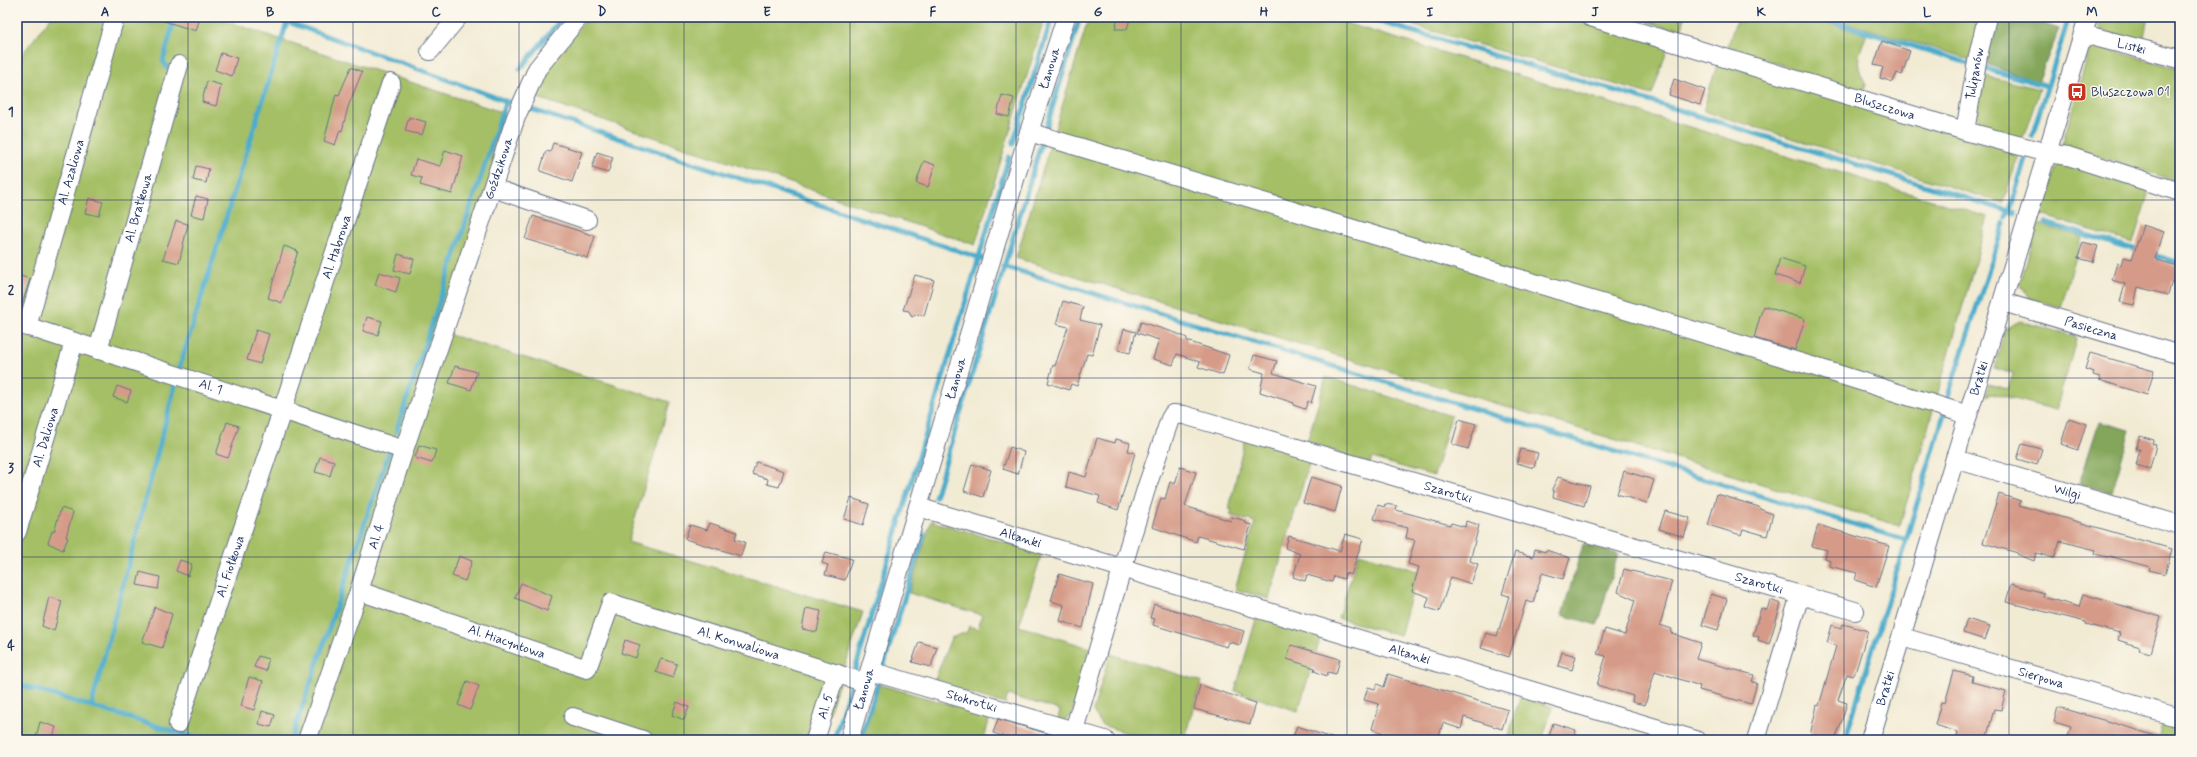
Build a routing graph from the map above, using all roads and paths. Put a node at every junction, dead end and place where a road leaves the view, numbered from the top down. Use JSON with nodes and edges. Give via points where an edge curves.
{"nodes":[{"id":1,"x":115,"y":17,"type":"edge"},
{"id":2,"x":458,"y":17,"type":"edge"},
{"id":3,"x":579,"y":17,"type":"edge"},
{"id":4,"x":1066,"y":17,"type":"edge"},
{"id":5,"x":1590,"y":17,"type":"edge"},
{"id":6,"x":1987,"y":17,"type":"edge"},
{"id":7,"x":2086,"y":25,"type":"edge"},
{"id":8,"x":430,"y":51,"type":"dead end"},
{"id":9,"x":2180,"y":59,"type":"edge"},
{"id":10,"x":179,"y":65,"type":"dead end"},
{"id":11,"x":390,"y":83,"type":"dead end"},
{"id":12,"x":1965,"y":131,"type":"junction"},
{"id":13,"x":1029,"y":132,"type":"junction"},
{"id":14,"x":2047,"y":153,"type":"junction"},
{"id":15,"x":493,"y":188,"type":"junction"},
{"id":16,"x":2180,"y":192,"type":"edge"},
{"id":17,"x":587,"y":220,"type":"dead end"},
{"id":18,"x":2003,"y":302,"type":"junction"},
{"id":19,"x":22,"y":325,"type":"edge"},
{"id":20,"x":444,"y":333,"type":"joint"},
{"id":21,"x":74,"y":342,"type":"junction"},
{"id":22,"x":98,"y":350,"type":"junction"},
{"id":23,"x":2180,"y":355,"type":"edge"},
{"id":24,"x":283,"y":410,"type":"junction"},
{"id":25,"x":1968,"y":415,"type":"junction"},
{"id":26,"x":404,"y":450,"type":"junction"},
{"id":27,"x":1955,"y":459,"type":"junction"},
{"id":28,"x":918,"y":507,"type":"junction"},
{"id":29,"x":2180,"y":525,"type":"edge"},
{"id":30,"x":17,"y":532,"type":"edge"},
{"id":31,"x":1123,"y":568,"type":"junction"},
{"id":32,"x":359,"y":591,"type":"junction"},
{"id":33,"x":1800,"y":595,"type":"junction"},
{"id":34,"x":611,"y":603,"type":"joint"},
{"id":35,"x":1855,"y":611,"type":"dead end"},
{"id":36,"x":1902,"y":637,"type":"junction"},
{"id":37,"x":836,"y":673,"type":"junction"},
{"id":38,"x":868,"y":677,"type":"junction"},
{"id":39,"x":574,"y":717,"type":"dead end"},
{"id":40,"x":2180,"y":718,"type":"edge"},
{"id":41,"x":178,"y":724,"type":"dead end"},
{"id":42,"x":1072,"y":735,"type":"edge"},
{"id":43,"x":307,"y":740,"type":"edge"},
{"id":44,"x":643,"y":740,"type":"edge"},
{"id":45,"x":814,"y":740,"type":"edge"},
{"id":46,"x":849,"y":740,"type":"edge"},
{"id":47,"x":1105,"y":740,"type":"edge"},
{"id":48,"x":1696,"y":740,"type":"edge"},
{"id":49,"x":1756,"y":740,"type":"edge"},
{"id":50,"x":1870,"y":740,"type":"edge"}],
"edges":[{"from":1,"to":19,"type":"street","name":"Al. Azaliowa"},
{"from":2,"to":8,"type":"street"},
{"from":3,"to":15,"type":"street","name":"Goździkowa","via":[[536,69],[516,117]]},
{"from":4,"to":13,"type":"street","name":"Łanowa"},
{"from":5,"to":12,"type":"street","name":"Bluszczowa"},
{"from":6,"to":12,"type":"street","name":"Tulipanów"},
{"from":7,"to":9,"type":"street","name":"Listki"},
{"from":7,"to":14,"type":"street","name":"Bratki"},
{"from":10,"to":22,"type":"street","name":"Al. Bratkowa"},
{"from":11,"to":24,"type":"street","name":"Al. Habrowa"},
{"from":12,"to":14,"type":"street","name":"Bluszczowa"},
{"from":13,"to":25,"type":"street"},
{"from":13,"to":28,"type":"street","name":"Łanowa"},
{"from":14,"to":16,"type":"street","name":"Bluszczowa","via":[[2068,156]]},
{"from":14,"to":18,"type":"street","name":"Bratki"},
{"from":15,"to":17,"type":"street"},
{"from":15,"to":20,"type":"street","name":"Goździkowa"},
{"from":18,"to":23,"type":"street","name":"Pasieczna"},
{"from":18,"to":25,"type":"street","name":"Bratki"},
{"from":19,"to":21,"type":"street","name":"Al. 1"},
{"from":20,"to":26,"type":"street","name":"Al. 4"},
{"from":21,"to":22,"type":"street","name":"Al. 1"},
{"from":21,"to":30,"type":"street","name":"Al. Daliowa"},
{"from":22,"to":24,"type":"street","name":"Al. 1"},
{"from":24,"to":26,"type":"street","name":"Al. 1"},
{"from":24,"to":41,"type":"street","name":"Al. Fiołkowa"},
{"from":25,"to":27,"type":"street","name":"Bratki"},
{"from":26,"to":32,"type":"street","name":"Al. 4"},
{"from":27,"to":29,"type":"street","name":"Wilgi"},
{"from":27,"to":36,"type":"street","name":"Bratki"},
{"from":28,"to":31,"type":"street","name":"Altanki"},
{"from":28,"to":38,"type":"street","name":"Łanowa"},
{"from":31,"to":33,"type":"street","name":"Szarotki","via":[[1146,489],[1174,414]]},
{"from":31,"to":42,"type":"street"},
{"from":31,"to":48,"type":"street","name":"Altanki"},
{"from":32,"to":34,"type":"street","name":"Al. Hiacyntowa","via":[[587,669]]},
{"from":32,"to":43,"type":"street","name":"Al. 4"},
{"from":33,"to":35,"type":"street","name":"Szarotki"},
{"from":33,"to":49,"type":"street","name":"Szarotki"},
{"from":34,"to":37,"type":"street","name":"Al. Konwaliowa"},
{"from":36,"to":40,"type":"street","name":"Sierpowa"},
{"from":36,"to":50,"type":"street","name":"Bratki"},
{"from":37,"to":38,"type":"street","name":"Al. Konwaliowa"},
{"from":37,"to":45,"type":"street","name":"Al. 5"},
{"from":38,"to":42,"type":"street","name":"Stokrotki"},
{"from":38,"to":46,"type":"street","name":"Łanowa"},
{"from":39,"to":44,"type":"street"},
{"from":42,"to":47,"type":"street","name":"Stokrotki"}]}
